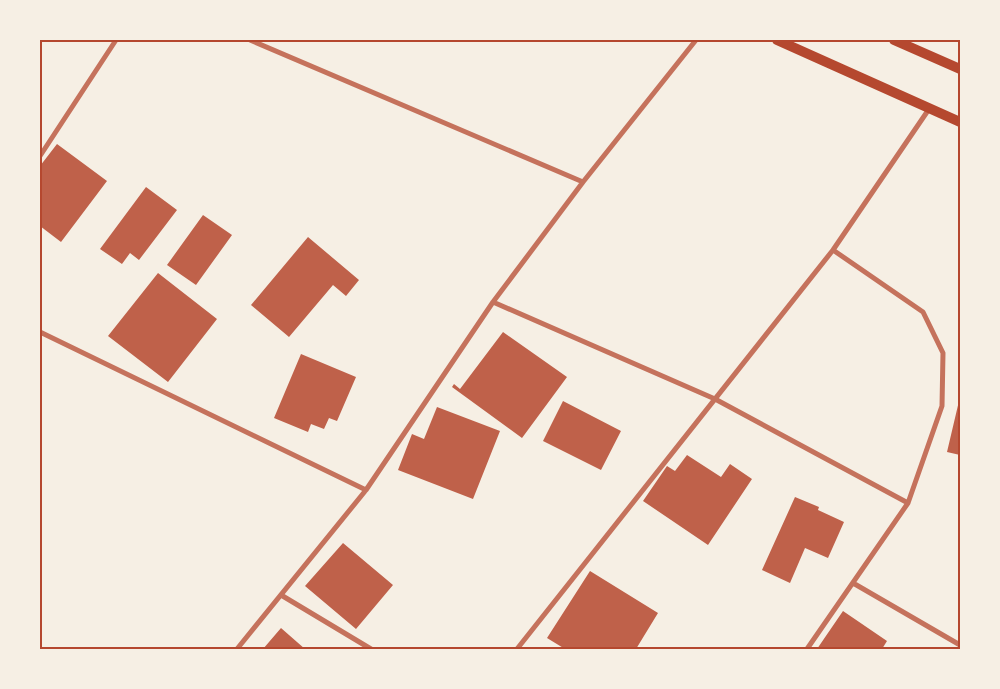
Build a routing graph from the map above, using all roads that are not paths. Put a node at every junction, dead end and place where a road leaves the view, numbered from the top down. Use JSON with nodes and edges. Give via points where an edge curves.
{"nodes":[{"id":1,"x":116,"y":40,"type":"edge"},
{"id":2,"x":250,"y":40,"type":"edge"},
{"id":3,"x":696,"y":40,"type":"edge"},
{"id":4,"x":777,"y":40,"type":"edge"},
{"id":5,"x":894,"y":40,"type":"edge"},
{"id":6,"x":960,"y":69,"type":"edge"},
{"id":7,"x":929,"y":108,"type":"junction"},
{"id":8,"x":960,"y":122,"type":"edge"},
{"id":9,"x":40,"y":156,"type":"edge"},
{"id":10,"x":583,"y":182,"type":"junction"},
{"id":11,"x":833,"y":250,"type":"junction"},
{"id":12,"x":493,"y":302,"type":"junction"},
{"id":13,"x":40,"y":332,"type":"edge"},
{"id":14,"x":715,"y":399,"type":"junction"},
{"id":15,"x":366,"y":490,"type":"junction"},
{"id":16,"x":908,"y":503,"type":"junction"},
{"id":17,"x":853,"y":583,"type":"junction"},
{"id":18,"x":281,"y":595,"type":"junction"},
{"id":19,"x":960,"y":645,"type":"edge"},
{"id":20,"x":237,"y":649,"type":"edge"},
{"id":21,"x":372,"y":649,"type":"edge"},
{"id":22,"x":517,"y":649,"type":"edge"},
{"id":23,"x":807,"y":649,"type":"edge"}],
"edges":[{"from":1,"to":9,"type":"street"},
{"from":2,"to":10,"type":"street"},
{"from":3,"to":10,"type":"street"},
{"from":4,"to":7,"type":"main road"},
{"from":5,"to":6,"type":"main road"},
{"from":7,"to":8,"type":"main road"},
{"from":7,"to":11,"type":"street"},
{"from":10,"to":12,"type":"street"},
{"from":11,"to":14,"type":"street"},
{"from":11,"to":16,"type":"street","via":[[924,312],[943,353],[942,406]]},
{"from":12,"to":14,"type":"street"},
{"from":12,"to":15,"type":"street"},
{"from":13,"to":15,"type":"street"},
{"from":14,"to":16,"type":"street"},
{"from":14,"to":22,"type":"street"},
{"from":15,"to":18,"type":"street"},
{"from":16,"to":17,"type":"street"},
{"from":17,"to":19,"type":"street"},
{"from":17,"to":23,"type":"street"},
{"from":18,"to":20,"type":"street"},
{"from":18,"to":21,"type":"street"}]}
